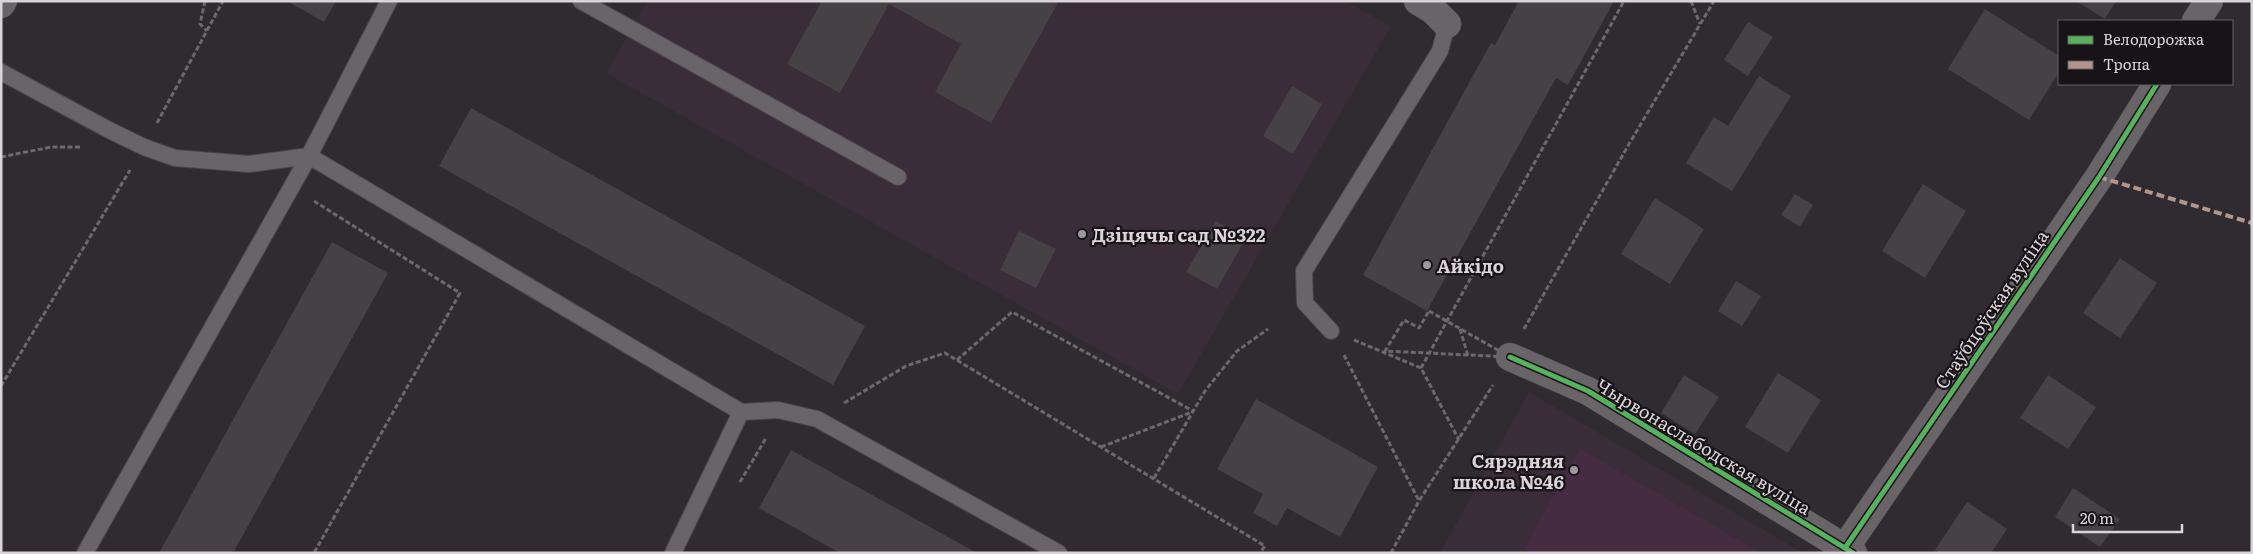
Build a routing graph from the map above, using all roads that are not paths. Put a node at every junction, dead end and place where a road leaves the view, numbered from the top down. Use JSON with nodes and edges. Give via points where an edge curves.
{"nodes":[{"id":1,"x":389,"y":1,"type":"edge"},
{"id":2,"x":582,"y":1,"type":"edge"},
{"id":3,"x":1418,"y":1,"type":"edge"},
{"id":4,"x":2209,"y":1,"type":"edge"},
{"id":5,"x":2197,"y":20,"type":"edge"},
{"id":6,"x":1447,"y":24,"type":"joint"},
{"id":7,"x":1,"y":72,"type":"edge"},
{"id":8,"x":2156,"y":85,"type":"edge"},
{"id":9,"x":309,"y":156,"type":"junction"},
{"id":10,"x":898,"y":177,"type":"dead end"},
{"id":11,"x":1332,"y":331,"type":"road end"},
{"id":12,"x":1509,"y":357,"type":"road end"},
{"id":13,"x":741,"y":412,"type":"junction"},
{"id":14,"x":1849,"y":550,"type":"edge"},
{"id":15,"x":85,"y":553,"type":"edge"},
{"id":16,"x":673,"y":553,"type":"edge"},
{"id":17,"x":1059,"y":553,"type":"edge"}],
"edges":[{"from":1,"to":9,"type":"lane"},
{"from":2,"to":10,"type":"lane"},
{"from":3,"to":6,"type":"street"},
{"from":4,"to":5,"type":"street"},
{"from":6,"to":11,"type":"lane","via":[[1440,51],[1304,272],[1305,303]]},
{"from":7,"to":9,"type":"lane","via":[[144,147],[174,158],[249,164]]},
{"from":8,"to":14,"type":"street","name":"Стаўбцоўская вуліца"},
{"from":9,"to":13,"type":"lane"},
{"from":9,"to":15,"type":"lane"},
{"from":12,"to":14,"type":"street","name":"Чырвонаслабодская вуліца","via":[[1588,390]]},
{"from":13,"to":16,"type":"lane"},
{"from":13,"to":17,"type":"lane","via":[[778,410],[817,419]]}]}
